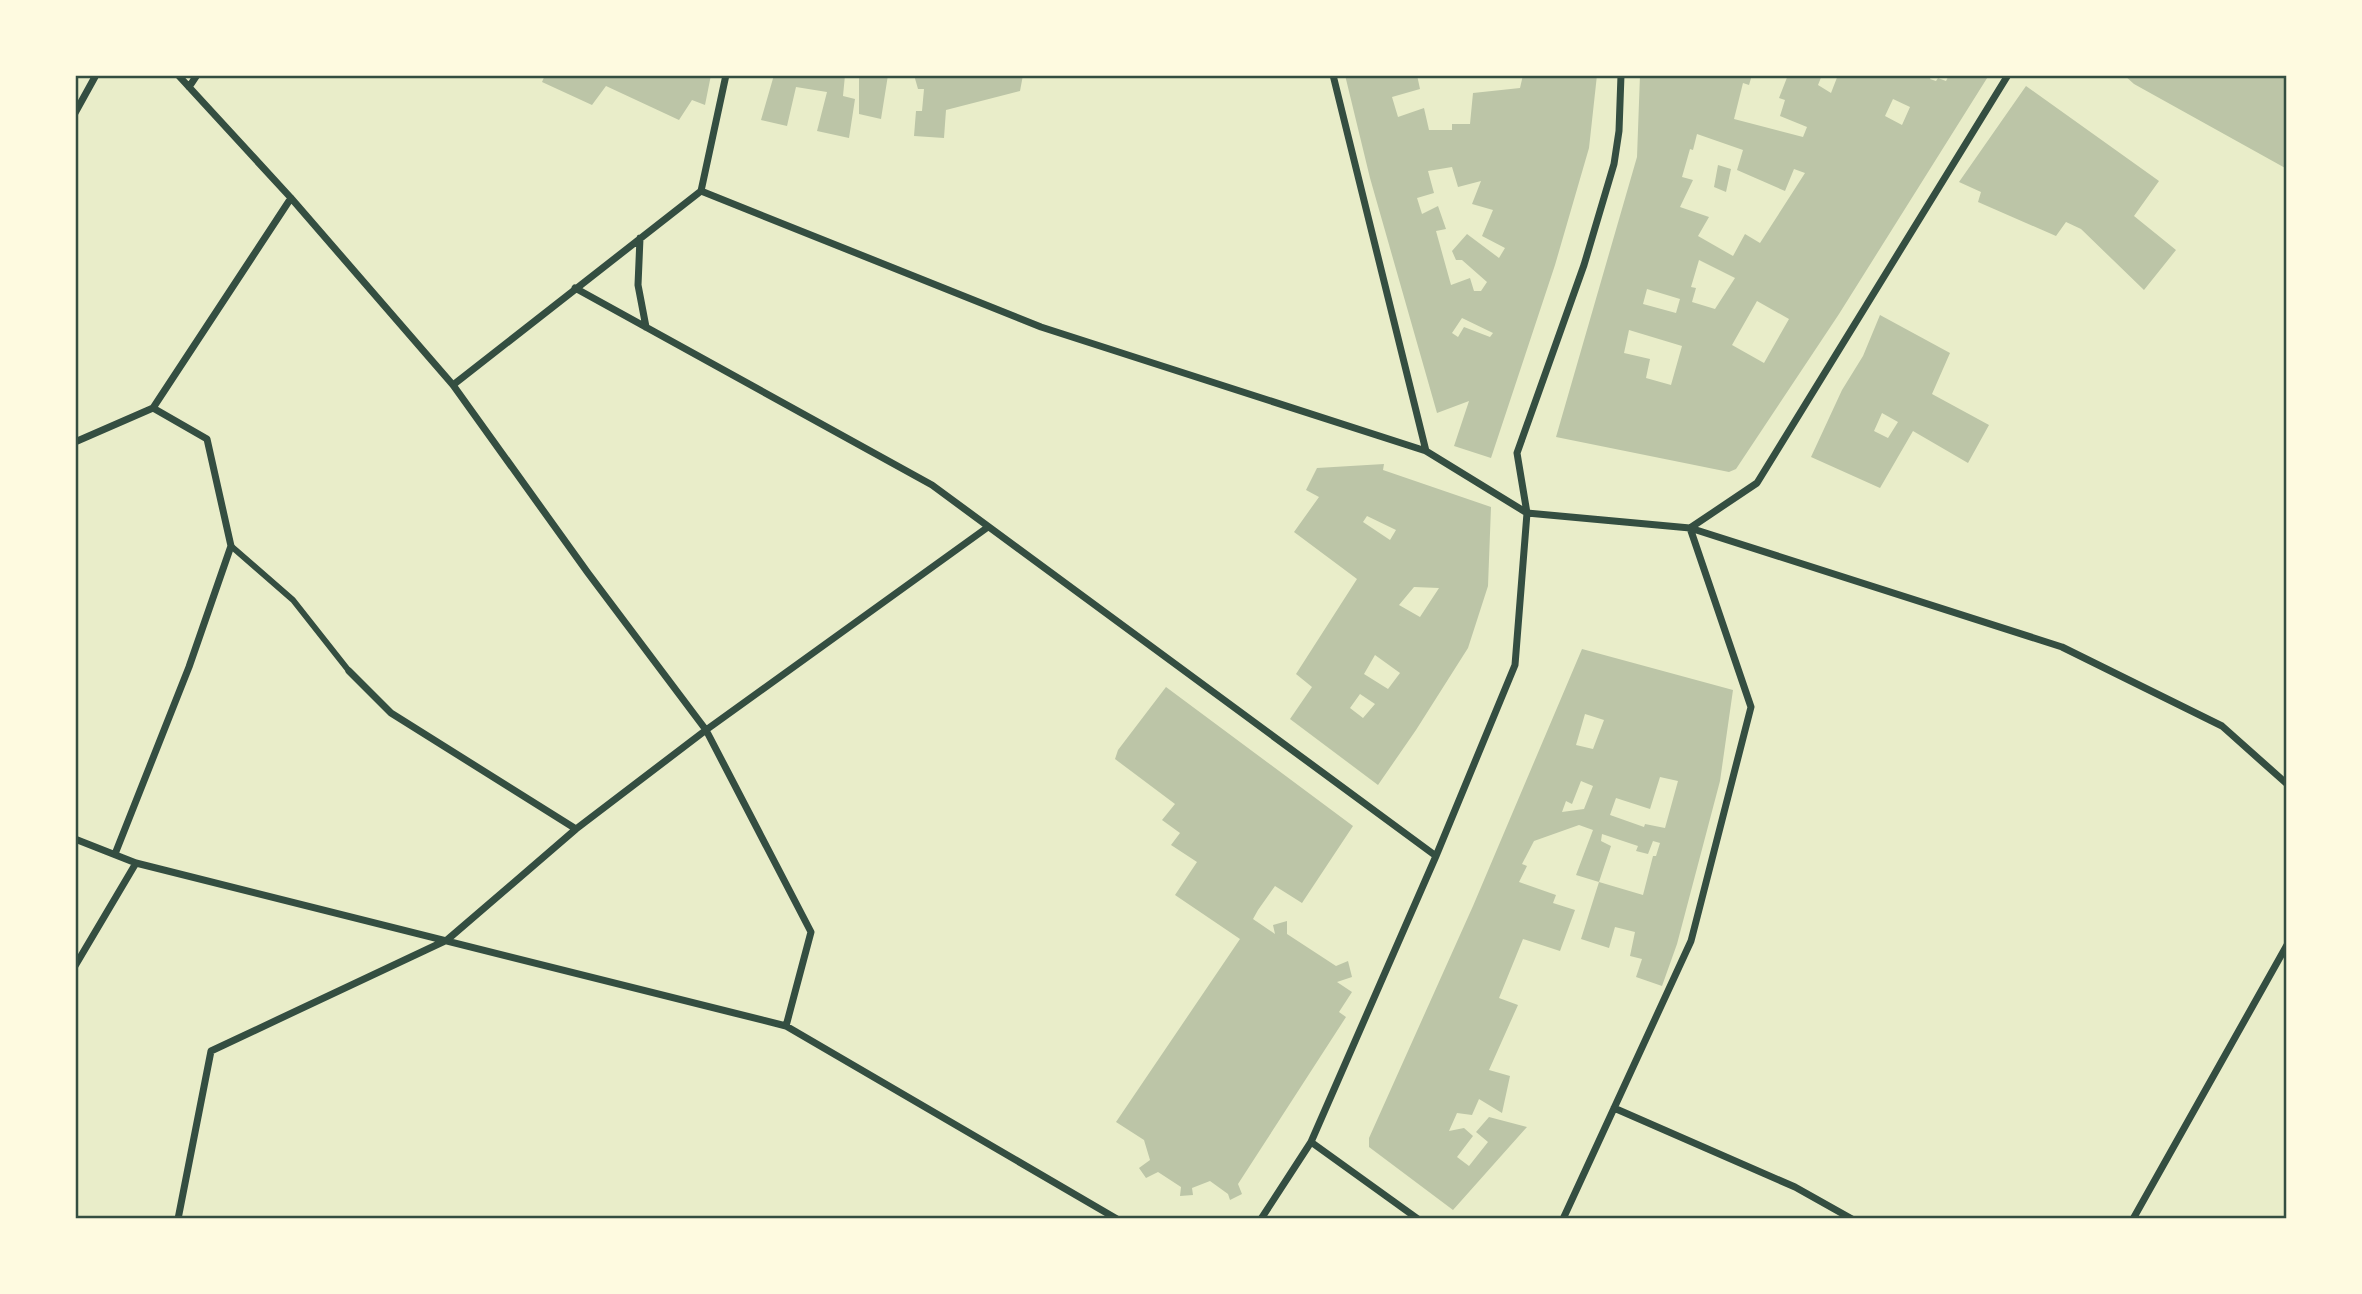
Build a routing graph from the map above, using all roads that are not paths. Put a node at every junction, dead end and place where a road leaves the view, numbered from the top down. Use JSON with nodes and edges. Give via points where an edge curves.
{"nodes":[{"id":1,"x":96,"y":75,"type":"edge"},
{"id":2,"x":178,"y":75,"type":"edge"},
{"id":3,"x":197,"y":75,"type":"edge"},
{"id":4,"x":726,"y":75,"type":"edge"},
{"id":5,"x":1333,"y":75,"type":"edge"},
{"id":6,"x":1621,"y":75,"type":"edge"},
{"id":7,"x":2008,"y":75,"type":"edge"},
{"id":8,"x":189,"y":87,"type":"junction"},
{"id":9,"x":75,"y":113,"type":"edge"},
{"id":10,"x":701,"y":191,"type":"junction"},
{"id":11,"x":291,"y":198,"type":"junction"},
{"id":12,"x":640,"y":238,"type":"junction"},
{"id":13,"x":575,"y":288,"type":"junction"},
{"id":14,"x":646,"y":327,"type":"junction"},
{"id":15,"x":453,"y":385,"type":"junction"},
{"id":16,"x":153,"y":408,"type":"junction"},
{"id":17,"x":78,"y":438,"type":"edge"},
{"id":18,"x":1426,"y":451,"type":"junction"},
{"id":19,"x":1527,"y":513,"type":"junction"},
{"id":20,"x":988,"y":527,"type":"junction"},
{"id":21,"x":1690,"y":528,"type":"junction"},
{"id":22,"x":231,"y":546,"type":"junction"},
{"id":23,"x":349,"y":671,"type":"joint"},
{"id":24,"x":706,"y":730,"type":"junction"},
{"id":25,"x":2287,"y":784,"type":"edge"},
{"id":26,"x":576,"y":829,"type":"junction"},
{"id":27,"x":75,"y":839,"type":"edge"},
{"id":28,"x":115,"y":854,"type":"junction"},
{"id":29,"x":1436,"y":856,"type":"junction"},
{"id":30,"x":136,"y":863,"type":"junction"},
{"id":31,"x":447,"y":940,"type":"junction"},
{"id":32,"x":2287,"y":944,"type":"edge"},
{"id":33,"x":75,"y":966,"type":"edge"},
{"id":34,"x":786,"y":1026,"type":"junction"},
{"id":35,"x":1614,"y":1108,"type":"junction"},
{"id":36,"x":1311,"y":1142,"type":"junction"},
{"id":37,"x":178,"y":1219,"type":"edge"},
{"id":38,"x":1117,"y":1219,"type":"edge"},
{"id":39,"x":1261,"y":1219,"type":"edge"},
{"id":40,"x":1418,"y":1219,"type":"edge"},
{"id":41,"x":1563,"y":1219,"type":"edge"},
{"id":42,"x":1852,"y":1219,"type":"edge"},
{"id":43,"x":2133,"y":1219,"type":"edge"}],
"edges":[{"from":1,"to":9,"type":"street"},
{"from":2,"to":8,"type":"street"},
{"from":3,"to":8,"type":"street"},
{"from":4,"to":10,"type":"street"},
{"from":5,"to":18,"type":"street"},
{"from":6,"to":19,"type":"street","via":[[1614,164],[1584,265],[1517,453]]},
{"from":7,"to":21,"type":"street","via":[[1757,483]]},
{"from":8,"to":11,"type":"street"},
{"from":10,"to":12,"type":"street"},
{"from":10,"to":18,"type":"street","via":[[1041,327]]},
{"from":11,"to":15,"type":"street"},
{"from":11,"to":16,"type":"street"},
{"from":12,"to":13,"type":"street"},
{"from":12,"to":14,"type":"street","via":[[638,285]]},
{"from":13,"to":14,"type":"street"},
{"from":13,"to":15,"type":"street"},
{"from":14,"to":20,"type":"street","via":[[932,485]]},
{"from":15,"to":24,"type":"street"},
{"from":16,"to":17,"type":"street"},
{"from":16,"to":22,"type":"street","via":[[207,439]]},
{"from":18,"to":19,"type":"street"},
{"from":19,"to":21,"type":"street"},
{"from":19,"to":29,"type":"street","via":[[1515,665]]},
{"from":20,"to":24,"type":"street"},
{"from":20,"to":29,"type":"street"},
{"from":21,"to":25,"type":"street","via":[[2062,647],[2222,726]]},
{"from":21,"to":35,"type":"street","via":[[1751,707],[1691,941]]},
{"from":22,"to":23,"type":"street","via":[[293,600]]},
{"from":22,"to":28,"type":"street"},
{"from":23,"to":26,"type":"street","via":[[391,713]]},
{"from":24,"to":26,"type":"street"},
{"from":24,"to":34,"type":"street","via":[[811,932]]},
{"from":26,"to":31,"type":"street"},
{"from":27,"to":28,"type":"street"},
{"from":28,"to":30,"type":"street"},
{"from":29,"to":36,"type":"street"},
{"from":30,"to":31,"type":"street"},
{"from":30,"to":33,"type":"street"},
{"from":31,"to":34,"type":"street"},
{"from":31,"to":37,"type":"street","via":[[211,1051]]},
{"from":32,"to":43,"type":"street"},
{"from":34,"to":38,"type":"street"},
{"from":35,"to":41,"type":"street"},
{"from":35,"to":42,"type":"street","via":[[1796,1187]]},
{"from":36,"to":39,"type":"street"},
{"from":36,"to":40,"type":"street"}]}
